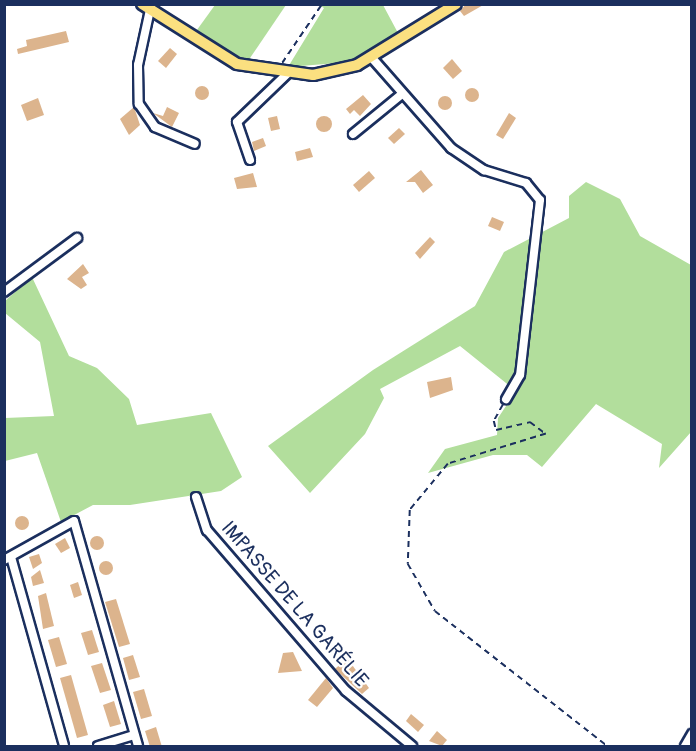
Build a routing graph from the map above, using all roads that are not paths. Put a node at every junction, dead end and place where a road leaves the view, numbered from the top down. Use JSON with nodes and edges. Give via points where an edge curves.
{"nodes":[{"id":1,"x":456,"y":4,"type":"edge"},
{"id":2,"x":147,"y":6,"type":"edge"},
{"id":3,"x":372,"y":58,"type":"junction"},
{"id":4,"x":284,"y":73,"type":"junction"},
{"id":5,"x":402,"y":94,"type":"junction"},
{"id":6,"x":353,"y":134,"type":"dead end"},
{"id":7,"x":195,"y":144,"type":"dead end"},
{"id":8,"x":250,"y":160,"type":"dead end"},
{"id":9,"x":77,"y":238,"type":"dead end"},
{"id":10,"x":4,"y":292,"type":"edge"},
{"id":11,"x":506,"y":399,"type":"road end"},
{"id":12,"x":196,"y":497,"type":"dead end"},
{"id":13,"x":8,"y":558,"type":"edge"},
{"id":14,"x":692,"y":734,"type":"edge"},
{"id":15,"x":134,"y":735,"type":"junction"},
{"id":16,"x":64,"y":747,"type":"edge"},
{"id":17,"x":98,"y":747,"type":"edge"},
{"id":18,"x":138,"y":747,"type":"edge"},
{"id":19,"x":412,"y":747,"type":"edge"},
{"id":20,"x":685,"y":747,"type":"edge"}],
"edges":[{"from":1,"to":3,"type":"main road"},
{"from":2,"to":4,"type":"main road","via":[[219,56]]},
{"from":2,"to":7,"type":"street","via":[[138,98],[155,127]]},
{"from":3,"to":4,"type":"main road","via":[[338,72]]},
{"from":3,"to":5,"type":"street"},
{"from":4,"to":8,"type":"street","via":[[237,122]]},
{"from":5,"to":6,"type":"street"},
{"from":5,"to":11,"type":"street","via":[[451,148],[484,170],[526,183],[540,200],[520,375]]},
{"from":9,"to":10,"type":"street"},
{"from":12,"to":19,"type":"street","name":"IMPASSE DE LA GARÉLIE","via":[[207,530],[346,691]]},
{"from":13,"to":15,"type":"street","via":[[74,521]]},
{"from":13,"to":16,"type":"street"},
{"from":14,"to":20,"type":"street"},
{"from":15,"to":17,"type":"street"},
{"from":15,"to":18,"type":"street"}]}
